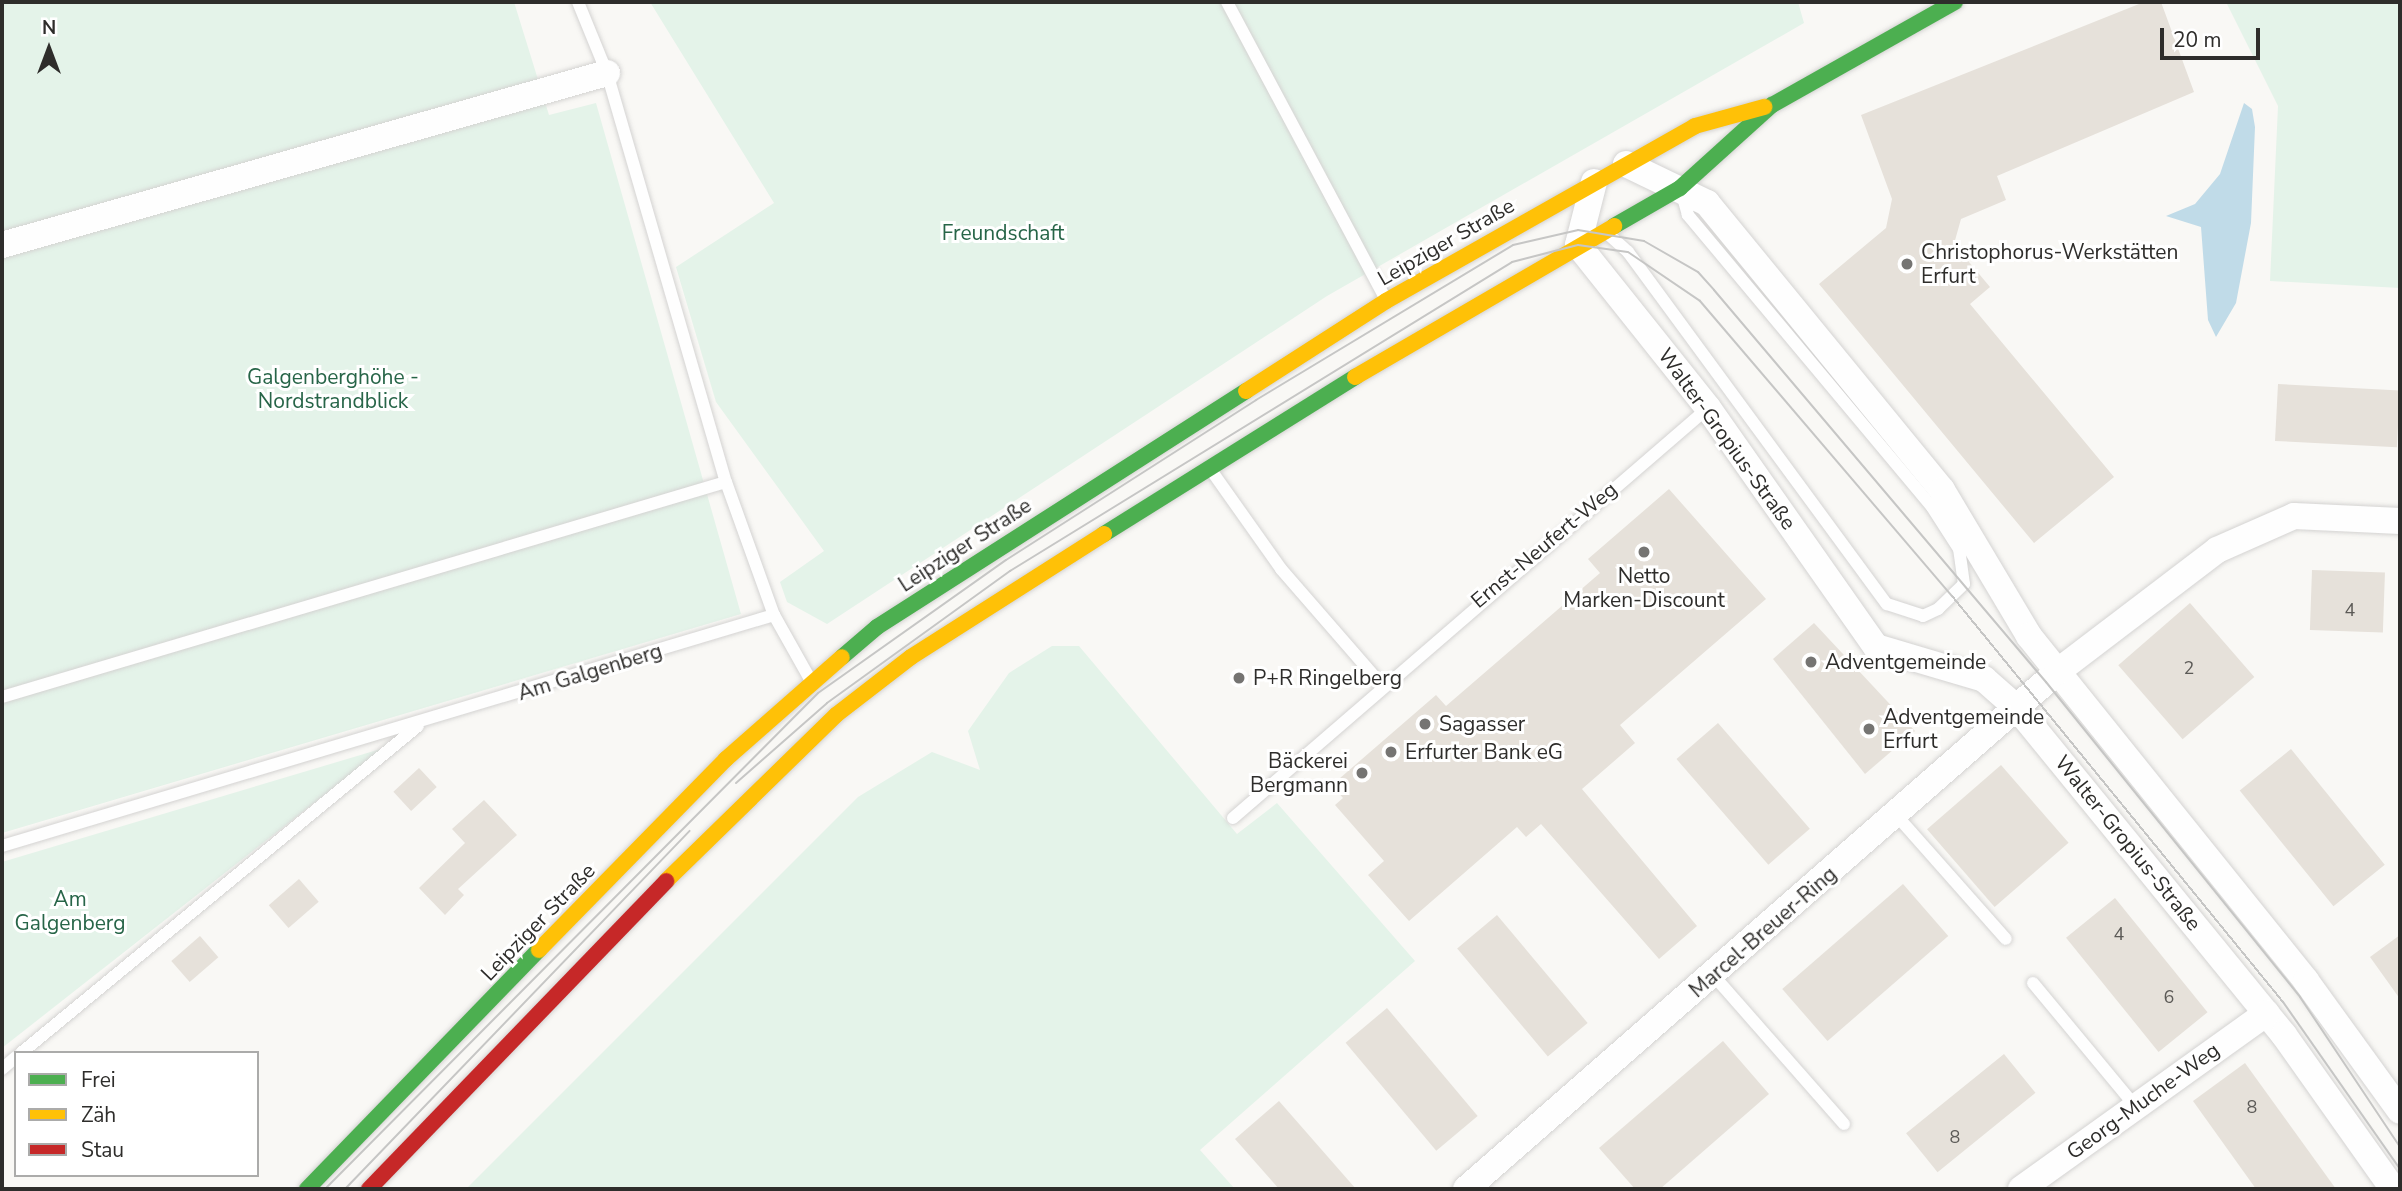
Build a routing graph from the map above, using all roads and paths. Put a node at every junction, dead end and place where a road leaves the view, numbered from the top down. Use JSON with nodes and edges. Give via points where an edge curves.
{"nodes":[{"id":1,"x":578,"y":2,"type":"edge"},
{"id":2,"x":1227,"y":2,"type":"edge"},
{"id":3,"x":1955,"y":2,"type":"edge"},
{"id":4,"x":607,"y":73,"type":"junction"},
{"id":5,"x":1772,"y":105,"type":"junction"},
{"id":6,"x":1695,"y":126,"type":"junction"},
{"id":7,"x":1626,"y":164,"type":"junction"},
{"id":8,"x":1594,"y":182,"type":"junction"},
{"id":9,"x":1680,"y":188,"type":"junction"},
{"id":10,"x":1541,"y":211,"type":"junction"},
{"id":11,"x":1588,"y":232,"type":"junction"},
{"id":12,"x":2,"y":245,"type":"edge"},
{"id":13,"x":1386,"y":301,"type":"junction"},
{"id":14,"x":1708,"y":408,"type":"junction"},
{"id":15,"x":1209,"y":467,"type":"junction"},
{"id":16,"x":726,"y":482,"type":"junction"},
{"id":17,"x":2400,"y":522,"type":"edge"},
{"id":18,"x":774,"y":615,"type":"junction"},
{"id":19,"x":2057,"y":672,"type":"junction"},
{"id":20,"x":1382,"y":685,"type":"junction"},
{"id":21,"x":2,"y":697,"type":"edge"},
{"id":22,"x":823,"y":698,"type":"junction"},
{"id":23,"x":2018,"y":709,"type":"junction"},
{"id":24,"x":424,"y":722,"type":"junction"},
{"id":25,"x":1896,"y":816,"type":"junction"},
{"id":26,"x":1233,"y":818,"type":"dead end"},
{"id":27,"x":2,"y":846,"type":"edge"},
{"id":28,"x":2006,"y":939,"type":"dead end"},
{"id":29,"x":1714,"y":976,"type":"junction"},
{"id":30,"x":2033,"y":983,"type":"dead end"},
{"id":31,"x":2267,"y":1013,"type":"junction"},
{"id":32,"x":23,"y":1051,"type":"edge"},
{"id":33,"x":2136,"y":1106,"type":"junction"},
{"id":34,"x":2400,"y":1111,"type":"edge"},
{"id":35,"x":1844,"y":1124,"type":"dead end"},
{"id":36,"x":307,"y":1189,"type":"edge"},
{"id":37,"x":369,"y":1189,"type":"edge"},
{"id":38,"x":1465,"y":1189,"type":"edge"},
{"id":39,"x":2021,"y":1189,"type":"edge"},
{"id":40,"x":2393,"y":1189,"type":"edge"}],
"edges":[{"from":1,"to":4,"type":"lane"},
{"from":2,"to":13,"type":"lane"},
{"from":3,"to":5,"type":"main road","name":"Leipziger Straße"},
{"from":4,"to":12,"type":"street"},
{"from":4,"to":16,"type":"lane"},
{"from":5,"to":6,"type":"main road","name":"Leipziger Straße"},
{"from":5,"to":9,"type":"main road","name":"Leipziger Straße"},
{"from":6,"to":7,"type":"main road","name":"Leipziger Straße"},
{"from":6,"to":9,"type":"lane"},
{"from":7,"to":8,"type":"main road","name":"Leipziger Straße"},
{"from":7,"to":9,"type":"street"},
{"from":8,"to":10,"type":"main road","name":"Leipziger Straße"},
{"from":8,"to":11,"type":"street"},
{"from":9,"to":11,"type":"main road","name":"Leipziger Straße"},
{"from":9,"to":11,"type":"lane","via":[[1688,215],[1932,507],[1959,549],[1964,583],[1938,609],[1923,616],[1887,604],[1628,252]]},
{"from":9,"to":19,"type":"street","via":[[1707,203],[1942,490]]},
{"from":10,"to":11,"type":"lane"},
{"from":10,"to":13,"type":"main road","name":"Leipziger Straße"},
{"from":11,"to":14,"type":"street","name":"Walter-Gropius-Straße"},
{"from":11,"to":15,"type":"main road","name":"Leipziger Straße"},
{"from":13,"to":22,"type":"main road","name":"Leipziger Straße","via":[[877,627]]},
{"from":14,"to":20,"type":"lane","name":"Ernst-Neufert-Weg"},
{"from":14,"to":23,"type":"street","name":"Walter-Gropius-Straße","via":[[1876,647],[1984,679]]},
{"from":15,"to":20,"type":"lane","via":[[1281,569]]},
{"from":15,"to":22,"type":"main road","name":"Leipziger Straße","via":[[911,657]]},
{"from":16,"to":18,"type":"lane"},
{"from":16,"to":21,"type":"lane"},
{"from":17,"to":19,"type":"street","name":"Marcel-Breuer-Ring","via":[[2294,516],[2224,545]]},
{"from":18,"to":22,"type":"lane"},
{"from":18,"to":24,"type":"lane","name":"Am Galgenberg"},
{"from":19,"to":23,"type":"street","name":"Marcel-Breuer-Ring"},
{"from":19,"to":34,"type":"street","via":[[2306,981]]},
{"from":20,"to":26,"type":"lane","name":"Ernst-Neufert-Weg"},
{"from":22,"to":36,"type":"main road","name":"Leipziger Straße","via":[[726,759]]},
{"from":22,"to":37,"type":"main road","name":"Leipziger Straße","via":[[726,819]]},
{"from":23,"to":25,"type":"street","name":"Marcel-Breuer-Ring"},
{"from":23,"to":31,"type":"street","name":"Walter-Gropius-Straße"},
{"from":24,"to":27,"type":"lane","name":"Am Galgenberg"},
{"from":24,"to":32,"type":"lane"},
{"from":25,"to":28,"type":"lane"},
{"from":25,"to":29,"type":"street","name":"Marcel-Breuer-Ring"},
{"from":29,"to":35,"type":"lane"},
{"from":29,"to":38,"type":"street","name":"Marcel-Breuer-Ring"},
{"from":30,"to":33,"type":"lane"},
{"from":31,"to":33,"type":"street","name":"Georg-Muche-Weg"},
{"from":31,"to":40,"type":"street","name":"Walter-Gropius-Straße"},
{"from":33,"to":39,"type":"street","name":"Georg-Muche-Weg"}]}
